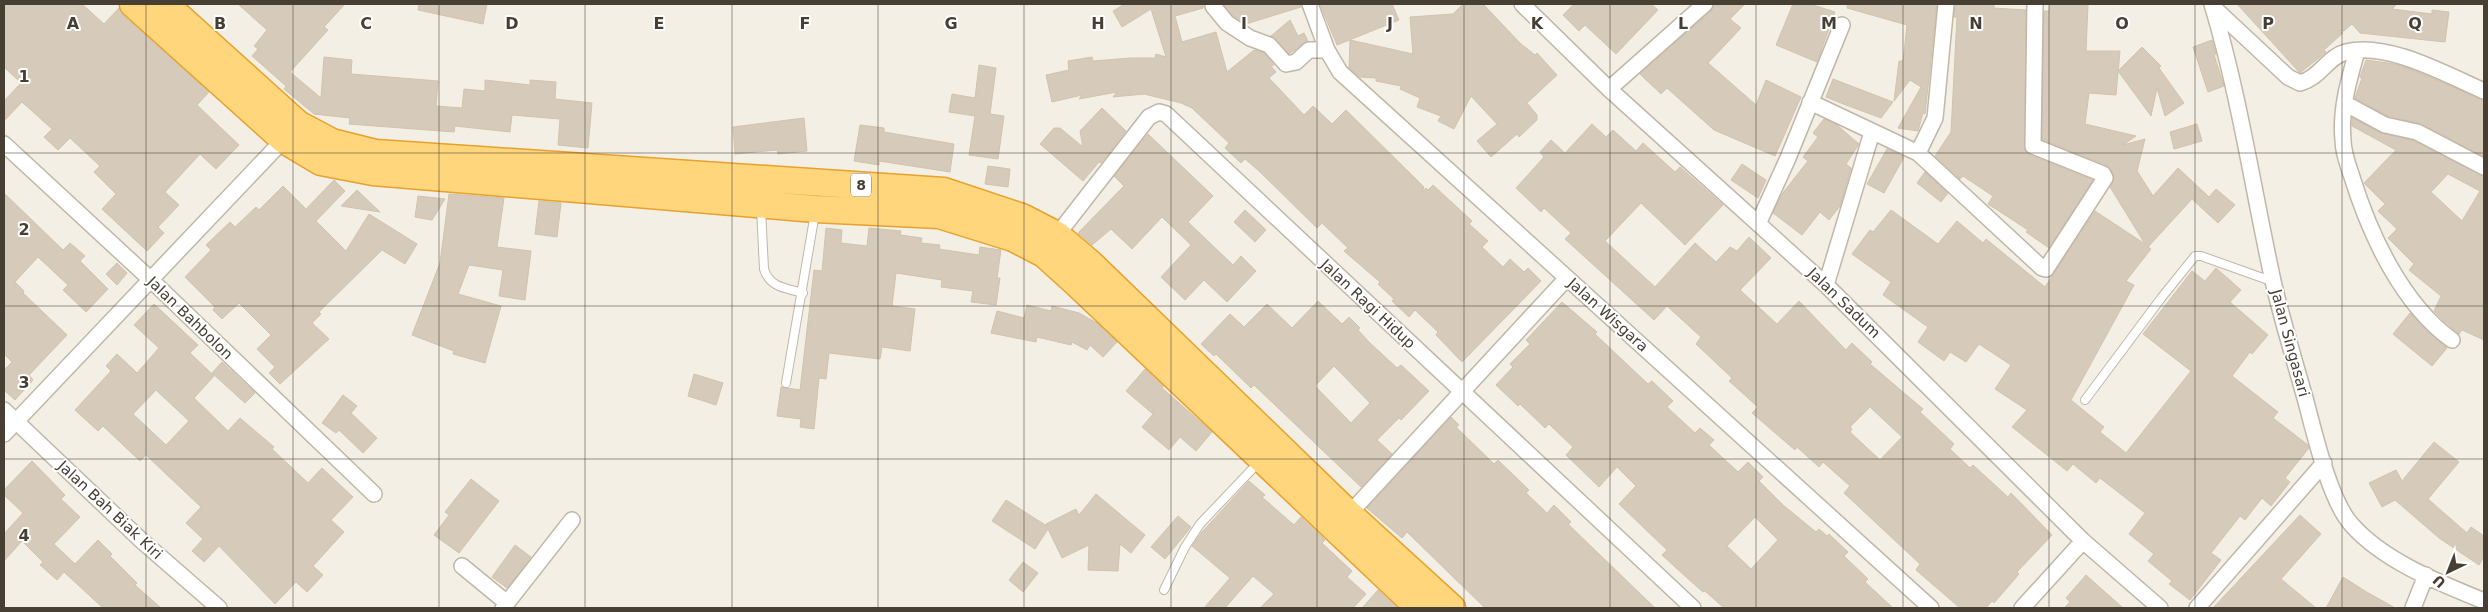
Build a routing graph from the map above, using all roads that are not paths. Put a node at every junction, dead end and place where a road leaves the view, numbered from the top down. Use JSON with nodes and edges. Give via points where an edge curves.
{"nodes":[{"id":1,"x":133,"y":4,"type":"edge"},
{"id":2,"x":165,"y":4,"type":"edge"},
{"id":3,"x":1310,"y":4,"type":"edge"},
{"id":4,"x":1522,"y":4,"type":"edge"},
{"id":5,"x":1705,"y":4,"type":"edge"},
{"id":6,"x":1946,"y":4,"type":"edge"},
{"id":7,"x":2035,"y":4,"type":"edge"},
{"id":8,"x":1213,"y":6,"type":"dead end"},
{"id":9,"x":2213,"y":6,"type":"edge"},
{"id":10,"x":1842,"y":25,"type":"dead end"},
{"id":11,"x":1327,"y":50,"type":"junction"},
{"id":12,"x":2358,"y":51,"type":"junction"},
{"id":13,"x":1609,"y":89,"type":"junction"},
{"id":14,"x":2484,"y":91,"type":"edge"},
{"id":15,"x":1810,"y":102,"type":"junction"},
{"id":16,"x":2346,"y":104,"type":"junction"},
{"id":17,"x":291,"y":132,"type":"junction"},
{"id":18,"x":1872,"y":132,"type":"junction"},
{"id":19,"x":4,"y":144,"type":"edge"},
{"id":20,"x":1918,"y":153,"type":"junction"},
{"id":21,"x":2484,"y":167,"type":"edge"},
{"id":22,"x":761,"y":205,"type":"junction"},
{"id":23,"x":815,"y":209,"type":"junction"},
{"id":24,"x":1759,"y":222,"type":"junction"},
{"id":25,"x":1057,"y":235,"type":"junction"},
{"id":26,"x":1568,"y":278,"type":"junction"},
{"id":27,"x":150,"y":279,"type":"junction"},
{"id":28,"x":2274,"y":282,"type":"junction"},
{"id":29,"x":1826,"y":285,"type":"junction"},
{"id":30,"x":803,"y":293,"type":"junction"},
{"id":31,"x":2452,"y":340,"type":"dead end"},
{"id":32,"x":786,"y":383,"type":"dead end"},
{"id":33,"x":1461,"y":391,"type":"junction"},
{"id":34,"x":2085,"y":400,"type":"dead end"},
{"id":35,"x":4,"y":410,"type":"edge"},
{"id":36,"x":16,"y":421,"type":"junction"},
{"id":37,"x":4,"y":434,"type":"edge"},
{"id":38,"x":1262,"y":459,"type":"junction"},
{"id":39,"x":2324,"y":463,"type":"junction"},
{"id":40,"x":374,"y":494,"type":"dead end"},
{"id":41,"x":1349,"y":514,"type":"junction"},
{"id":42,"x":572,"y":520,"type":"dead end"},
{"id":43,"x":2083,"y":541,"type":"junction"},
{"id":44,"x":462,"y":566,"type":"dead end"},
{"id":45,"x":2426,"y":575,"type":"junction"},
{"id":46,"x":1164,"y":590,"type":"dead end"},
{"id":47,"x":2484,"y":602,"type":"edge"},
{"id":48,"x":505,"y":606,"type":"edge"},
{"id":49,"x":220,"y":608,"type":"edge"},
{"id":50,"x":1419,"y":608,"type":"edge"},
{"id":51,"x":1452,"y":608,"type":"edge"},
{"id":52,"x":1693,"y":608,"type":"edge"},
{"id":53,"x":1931,"y":608,"type":"edge"},
{"id":54,"x":2022,"y":608,"type":"edge"},
{"id":55,"x":2160,"y":608,"type":"edge"},
{"id":56,"x":2197,"y":608,"type":"edge"},
{"id":57,"x":2413,"y":608,"type":"edge"}],
"edges":[{"from":1,"to":17,"type":"highway","number":"8"},
{"from":2,"to":17,"type":"highway","number":"8"},
{"from":3,"to":11,"type":"street","name":"Jalan Wisgara"},
{"from":4,"to":13,"type":"street","name":"Jalan Sadum"},
{"from":5,"to":13,"type":"street"},
{"from":6,"to":20,"type":"street","via":[[1935,118]]},
{"from":7,"to":20,"type":"street","via":[[2033,146],[2106,178],[2048,268],[2042,268]]},
{"from":8,"to":11,"type":"street","via":[[1227,23],[1269,46],[1286,64],[1296,62],[1309,50]]},
{"from":9,"to":12,"type":"street","via":[[2288,77],[2300,83],[2315,78],[2337,56]]},
{"from":9,"to":28,"type":"street","name":"Jalan Singasari"},
{"from":10,"to":15,"type":"street"},
{"from":11,"to":26,"type":"street","name":"Jalan Wisgara","via":[[1340,72]]},
{"from":12,"to":14,"type":"street","via":[[2405,58]]},
{"from":12,"to":16,"type":"street"},
{"from":13,"to":24,"type":"street","name":"Jalan Sadum"},
{"from":15,"to":18,"type":"street"},
{"from":15,"to":24,"type":"street"},
{"from":16,"to":21,"type":"street","via":[[2385,125],[2417,132]]},
{"from":16,"to":31,"type":"street","via":[[2343,143],[2357,194],[2373,233],[2413,302],[2428,321]]},
{"from":17,"to":22,"type":"highway","number":"8","via":[[321,162],[373,172]]},
{"from":17,"to":25,"type":"highway","number":"8","via":[[376,153],[944,191],[1022,218]]},
{"from":17,"to":27,"type":"street"},
{"from":18,"to":20,"type":"street"},
{"from":18,"to":29,"type":"street"},
{"from":19,"to":27,"type":"street","name":"Jalan Bahbolon"},
{"from":22,"to":23,"type":"highway","number":"8"},
{"from":22,"to":30,"type":"lane","via":[[767,279],[773,285]]},
{"from":23,"to":30,"type":"lane"},
{"from":23,"to":38,"type":"highway","number":"8","via":[[939,215],[1013,238],[1044,254]]},
{"from":24,"to":29,"type":"street","name":"Jalan Sadum"},
{"from":25,"to":33,"type":"street","name":"Jalan Ragi Hidup","via":[[1149,117],[1159,112],[1166,114]]},
{"from":25,"to":41,"type":"highway","number":"8"},
{"from":26,"to":33,"type":"street"},
{"from":26,"to":53,"type":"street","name":"Jalan Wisgara"},
{"from":27,"to":36,"type":"street"},
{"from":27,"to":40,"type":"street","name":"Jalan Bahbolon"},
{"from":28,"to":34,"type":"lane","via":[[2195,256]]},
{"from":28,"to":39,"type":"street","name":"Jalan Singasari"},
{"from":29,"to":43,"type":"street","name":"Jalan Sadum"},
{"from":30,"to":32,"type":"lane"},
{"from":33,"to":41,"type":"street"},
{"from":33,"to":52,"type":"street","name":"Jalan Ragi Hidup"},
{"from":35,"to":36,"type":"street","name":"Jalan Bah Biak Kiri"},
{"from":36,"to":37,"type":"street"},
{"from":36,"to":49,"type":"street","name":"Jalan Bah Biak Kiri","via":[[142,541]]},
{"from":38,"to":46,"type":"lane","via":[[1200,524]]},
{"from":38,"to":50,"type":"highway","number":"8"},
{"from":39,"to":45,"type":"street","name":"Jalan Singasari","via":[[2334,497],[2350,523],[2369,542]]},
{"from":39,"to":56,"type":"street"},
{"from":41,"to":51,"type":"highway","number":"8"},
{"from":42,"to":48,"type":"street"},
{"from":43,"to":54,"type":"street"},
{"from":43,"to":55,"type":"street","name":"Jalan Sadum"},
{"from":44,"to":48,"type":"street"},
{"from":45,"to":47,"type":"street","name":"Jalan Singasari"},
{"from":45,"to":57,"type":"street"}]}
